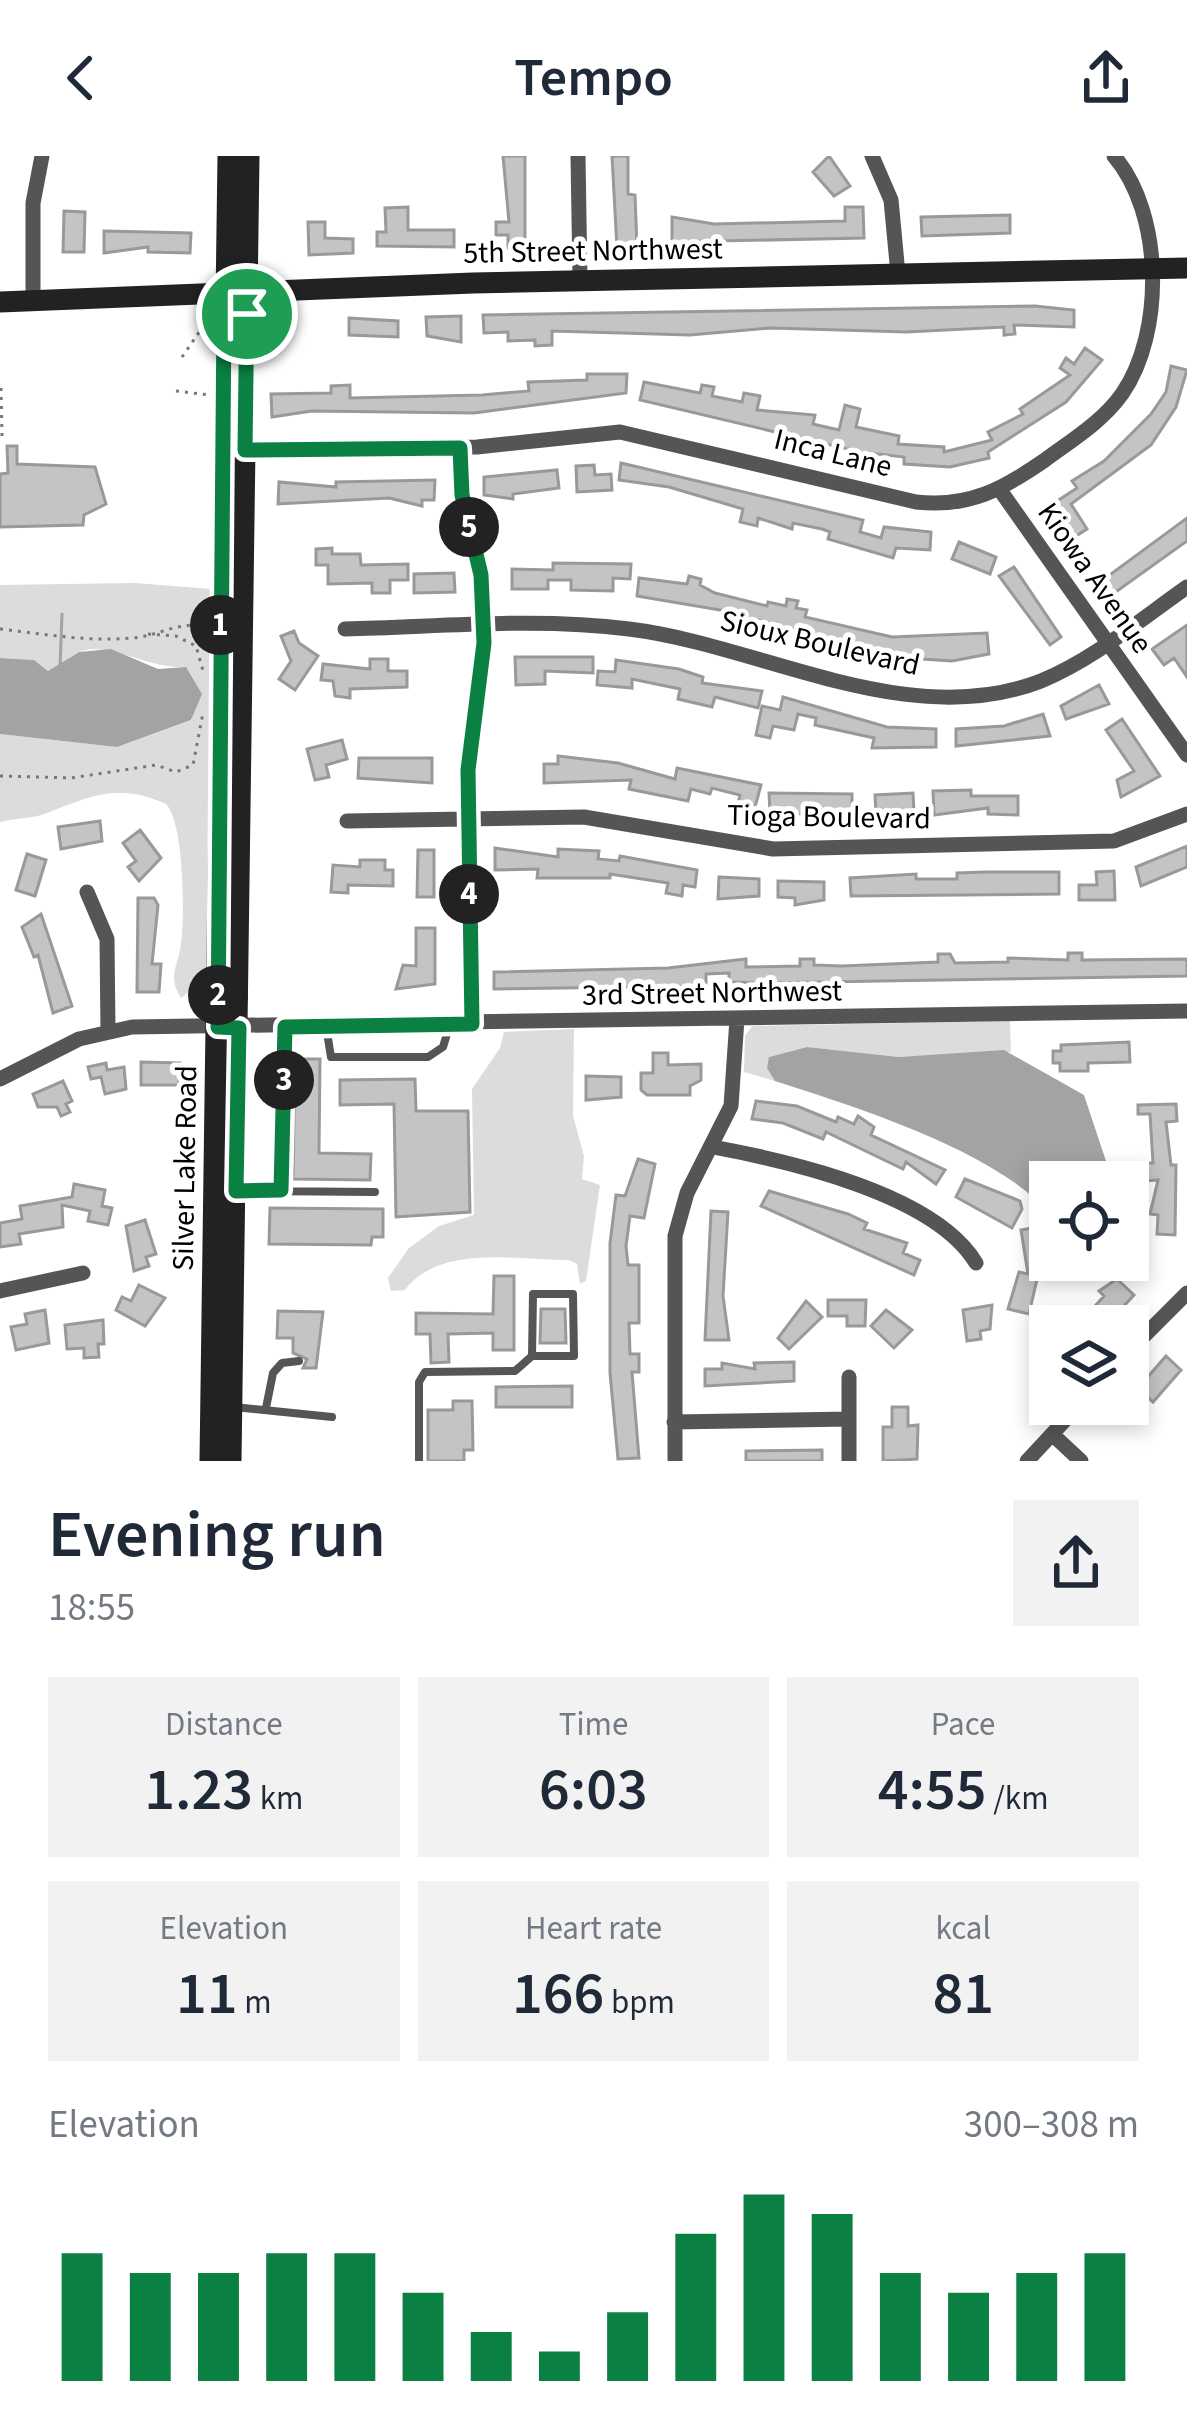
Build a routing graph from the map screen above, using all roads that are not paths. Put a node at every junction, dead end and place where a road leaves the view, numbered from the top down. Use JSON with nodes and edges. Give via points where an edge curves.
{"nodes":[{"id":1,"x":42,"y":156,"type":"edge"},
{"id":2,"x":228,"y":156,"type":"edge"},
{"id":3,"x":249,"y":156,"type":"edge"},
{"id":4,"x":578,"y":156,"type":"edge"},
{"id":5,"x":872,"y":156,"type":"edge"},
{"id":6,"x":1114,"y":156,"type":"edge"},
{"id":7,"x":1148,"y":268,"type":"junction"},
{"id":8,"x":1187,"y":268,"type":"edge"},
{"id":9,"x":898,"y":274,"type":"junction"},
{"id":10,"x":580,"y":280,"type":"junction"},
{"id":11,"x":236,"y":295,"type":"junction"},
{"id":12,"x":33,"y":301,"type":"junction"},
{"id":13,"x":0,"y":302,"type":"edge"},
{"id":14,"x":460,"y":448,"type":"junction"},
{"id":15,"x":245,"y":450,"type":"junction"},
{"id":16,"x":1000,"y":490,"type":"junction"},
{"id":17,"x":1187,"y":587,"type":"edge"},
{"id":18,"x":483,"y":626,"type":"junction"},
{"id":19,"x":345,"y":629,"type":"dead end"},
{"id":20,"x":1108,"y":643,"type":"junction"},
{"id":21,"x":1187,"y":755,"type":"edge"},
{"id":22,"x":1187,"y":814,"type":"edge"},
{"id":23,"x":468,"y":818,"type":"junction"},
{"id":24,"x":346,"y":821,"type":"dead end"},
{"id":25,"x":87,"y":892,"type":"dead end"},
{"id":26,"x":1187,"y":1011,"type":"edge"},
{"id":27,"x":737,"y":1019,"type":"junction"},
{"id":28,"x":450,"y":1024,"type":"junction"},
{"id":29,"x":472,"y":1024,"type":"junction"},
{"id":30,"x":326,"y":1026,"type":"junction"},
{"id":31,"x":228,"y":1027,"type":"junction"},
{"id":32,"x":285,"y":1027,"type":"junction"},
{"id":33,"x":108,"y":1031,"type":"junction"},
{"id":34,"x":0,"y":1079,"type":"edge"},
{"id":35,"x":713,"y":1148,"type":"junction"},
{"id":36,"x":281,"y":1190,"type":"junction"},
{"id":37,"x":236,"y":1191,"type":"junction"},
{"id":38,"x":375,"y":1192,"type":"dead end"},
{"id":39,"x":976,"y":1262,"type":"dead end"},
{"id":40,"x":83,"y":1273,"type":"dead end"},
{"id":41,"x":0,"y":1291,"type":"edge"},
{"id":42,"x":1184,"y":1294,"type":"edge"},
{"id":43,"x":1149,"y":1330,"type":"edge"},
{"id":44,"x":532,"y":1356,"type":"junction"},
{"id":45,"x":299,"y":1361,"type":"dead end"},
{"id":46,"x":849,"y":1376,"type":"dead end"},
{"id":47,"x":232,"y":1407,"type":"junction"},
{"id":48,"x":266,"y":1408,"type":"junction"},
{"id":49,"x":332,"y":1417,"type":"dead end"},
{"id":50,"x":849,"y":1419,"type":"junction"},
{"id":51,"x":674,"y":1422,"type":"junction"},
{"id":52,"x":1061,"y":1425,"type":"edge"},
{"id":53,"x":1052,"y":1435,"type":"junction"},
{"id":54,"x":210,"y":1461,"type":"edge"},
{"id":55,"x":231,"y":1461,"type":"edge"},
{"id":56,"x":419,"y":1461,"type":"edge"},
{"id":57,"x":675,"y":1461,"type":"edge"},
{"id":58,"x":849,"y":1461,"type":"edge"},
{"id":59,"x":1028,"y":1461,"type":"edge"},
{"id":60,"x":1081,"y":1461,"type":"edge"}],
"edges":[{"from":1,"to":12,"type":"street","via":[[33,203]]},
{"from":2,"to":11,"type":"main road","name":"Silver Lake Road"},
{"from":3,"to":11,"type":"main road"},
{"from":4,"to":10,"type":"street"},
{"from":5,"to":9,"type":"street","via":[[891,200]]},
{"from":6,"to":7,"type":"street","name":"Inca Lane","via":[[1140,199]]},
{"from":7,"to":8,"type":"main road","name":"5th Street Northwest"},
{"from":7,"to":9,"type":"main road","name":"5th Street Northwest"},
{"from":7,"to":16,"type":"street","name":"Inca Lane","via":[[1148,325],[1126,388],[1086,431]]},
{"from":9,"to":10,"type":"main road","name":"5th Street Northwest"},
{"from":10,"to":11,"type":"main road","name":"5th Street Northwest"},
{"from":11,"to":12,"type":"main road","name":"5th Street Northwest"},
{"from":11,"to":15,"type":"main road"},
{"from":11,"to":31,"type":"main road","name":"Silver Lake Road","via":[[223,396],[220,625]]},
{"from":12,"to":13,"type":"main road","name":"5th Street Northwest"},
{"from":14,"to":15,"type":"street","name":"Inca Lane"},
{"from":14,"to":16,"type":"street","name":"Inca Lane","via":[[620,432],[916,502],[952,504]]},
{"from":14,"to":18,"type":"street"},
{"from":15,"to":31,"type":"main road"},
{"from":16,"to":20,"type":"street","name":"Kiowa Avenue"},
{"from":17,"to":20,"type":"street","name":"Sioux Boulevard"},
{"from":18,"to":19,"type":"street","name":"Sioux Boulevard"},
{"from":18,"to":20,"type":"street","name":"Sioux Boulevard","via":[[629,628],[942,697],[1036,682]]},
{"from":18,"to":23,"type":"street"},
{"from":20,"to":21,"type":"street","name":"Kiowa Avenue"},
{"from":22,"to":23,"type":"street","name":"Tioga Boulevard","via":[[1114,842],[772,849],[599,819]]},
{"from":23,"to":24,"type":"street","name":"Tioga Boulevard"},
{"from":23,"to":29,"type":"street"},
{"from":25,"to":33,"type":"street","via":[[107,939]]},
{"from":26,"to":27,"type":"street","name":"3rd Street Northwest"},
{"from":27,"to":29,"type":"street","name":"3rd Street Northwest"},
{"from":27,"to":35,"type":"street","via":[[736,1084]]},
{"from":28,"to":29,"type":"street","name":"3rd Street Northwest"},
{"from":28,"to":30,"type":"street","name":"3rd Street Northwest"},
{"from":28,"to":30,"type":"lane","via":[[443,1047],[428,1057],[331,1057]]},
{"from":30,"to":32,"type":"street","name":"3rd Street Northwest"},
{"from":31,"to":32,"type":"street","name":"3rd Street Northwest"},
{"from":31,"to":33,"type":"street","name":"3rd Street Northwest"},
{"from":31,"to":37,"type":"main road"},
{"from":31,"to":54,"type":"main road","name":"Silver Lake Road"},
{"from":32,"to":36,"type":"lane"},
{"from":33,"to":34,"type":"street"},
{"from":35,"to":39,"type":"street","via":[[865,1190],[962,1240]]},
{"from":35,"to":51,"type":"street","via":[[687,1193],[675,1236]]},
{"from":36,"to":37,"type":"lane"},
{"from":36,"to":38,"type":"lane"},
{"from":37,"to":47,"type":"main road"},
{"from":40,"to":41,"type":"street"},
{"from":42,"to":43,"type":"street"},
{"from":44,"to":44,"type":"lane","via":[[532,1294],[573,1294],[574,1356]]},
{"from":44,"to":56,"type":"lane","via":[[514,1371],[425,1372]]},
{"from":45,"to":48,"type":"lane","via":[[273,1373]]},
{"from":46,"to":50,"type":"street"},
{"from":47,"to":48,"type":"lane"},
{"from":47,"to":55,"type":"main road"},
{"from":48,"to":49,"type":"lane"},
{"from":50,"to":51,"type":"street"},
{"from":50,"to":58,"type":"street"},
{"from":51,"to":57,"type":"street"},
{"from":52,"to":53,"type":"street"},
{"from":53,"to":59,"type":"street"},
{"from":53,"to":60,"type":"street"}]}
